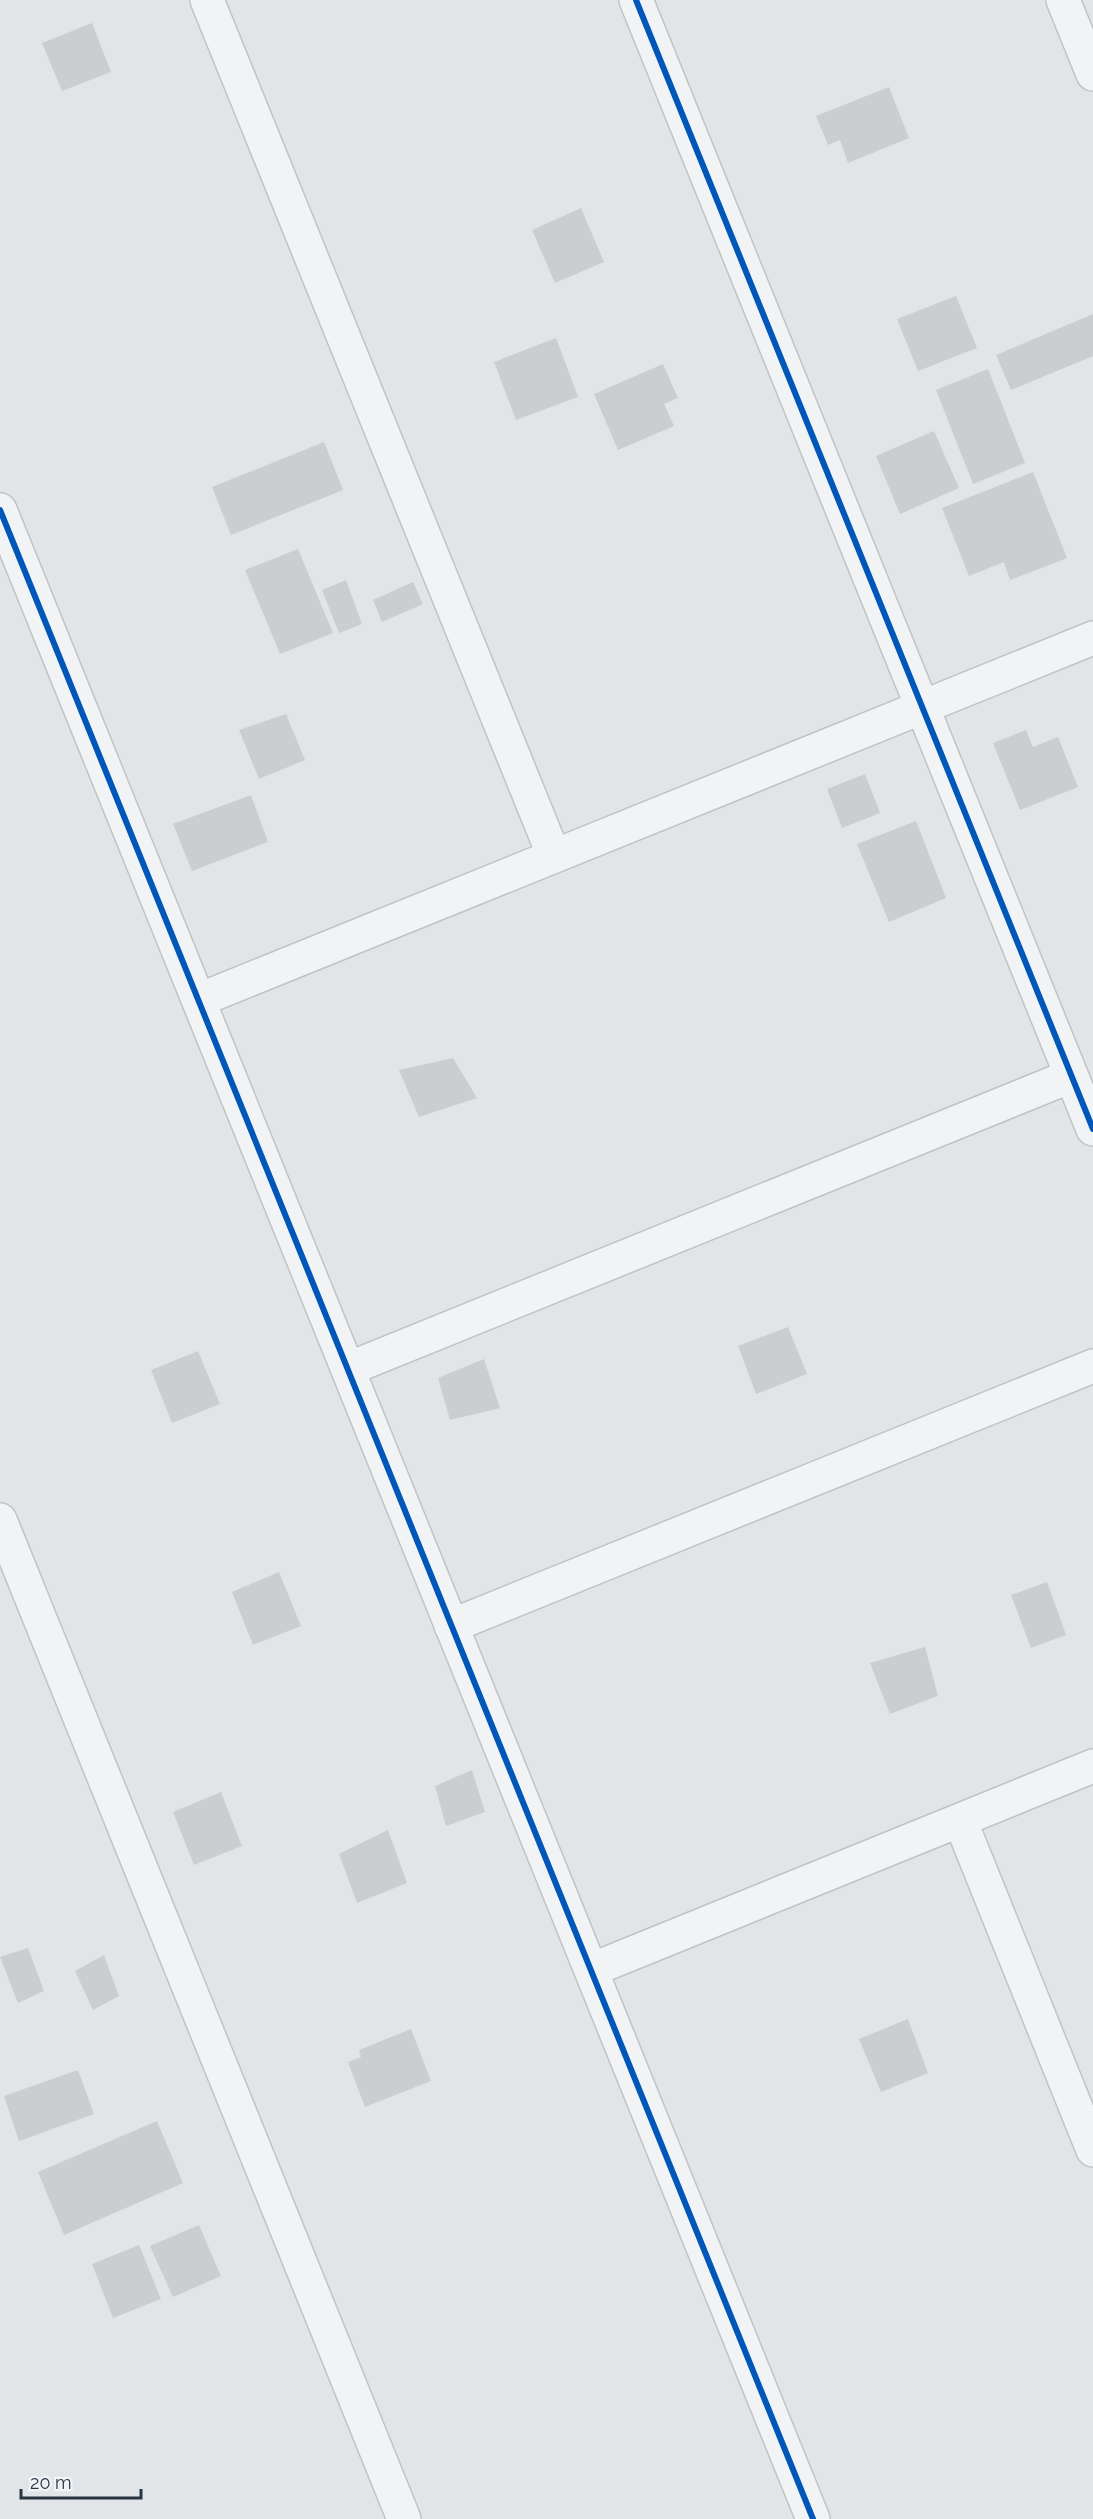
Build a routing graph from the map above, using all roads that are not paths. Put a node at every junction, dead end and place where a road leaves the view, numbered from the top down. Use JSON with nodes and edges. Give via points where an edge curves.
{"nodes":[{"id":1,"x":207,"y":0,"type":"edge"},
{"id":2,"x":636,"y":0,"type":"edge"},
{"id":3,"x":1063,"y":0,"type":"edge"},
{"id":4,"x":1093,"y":74,"type":"edge"},
{"id":5,"x":0,"y":510,"type":"edge"},
{"id":6,"x":1093,"y":638,"type":"edge"},
{"id":7,"x":922,"y":707,"type":"junction"},
{"id":8,"x":554,"y":856,"type":"junction"},
{"id":9,"x":199,"y":1000,"type":"junction"},
{"id":10,"x":1071,"y":1076,"type":"junction"},
{"id":11,"x":1093,"y":1129,"type":"edge"},
{"id":12,"x":1093,"y":1366,"type":"edge"},
{"id":13,"x":348,"y":1369,"type":"junction"},
{"id":14,"x":0,"y":1520,"type":"edge"},
{"id":15,"x":451,"y":1626,"type":"junction"},
{"id":16,"x":1093,"y":1766,"type":"edge"},
{"id":17,"x":960,"y":1820,"type":"junction"},
{"id":18,"x":591,"y":1970,"type":"junction"},
{"id":19,"x":1093,"y":2150,"type":"edge"},
{"id":20,"x":405,"y":2519,"type":"edge"},
{"id":21,"x":813,"y":2519,"type":"edge"}],
"edges":[{"from":1,"to":8,"type":"street"},
{"from":2,"to":7,"type":"street"},
{"from":3,"to":4,"type":"street"},
{"from":5,"to":9,"type":"street"},
{"from":6,"to":7,"type":"street"},
{"from":7,"to":8,"type":"street"},
{"from":7,"to":10,"type":"street"},
{"from":8,"to":9,"type":"street"},
{"from":9,"to":13,"type":"street"},
{"from":10,"to":11,"type":"street"},
{"from":10,"to":13,"type":"street"},
{"from":12,"to":15,"type":"street"},
{"from":13,"to":15,"type":"street"},
{"from":14,"to":20,"type":"street"},
{"from":15,"to":18,"type":"street"},
{"from":16,"to":17,"type":"street"},
{"from":17,"to":18,"type":"street"},
{"from":17,"to":19,"type":"street"},
{"from":18,"to":21,"type":"street"}]}
